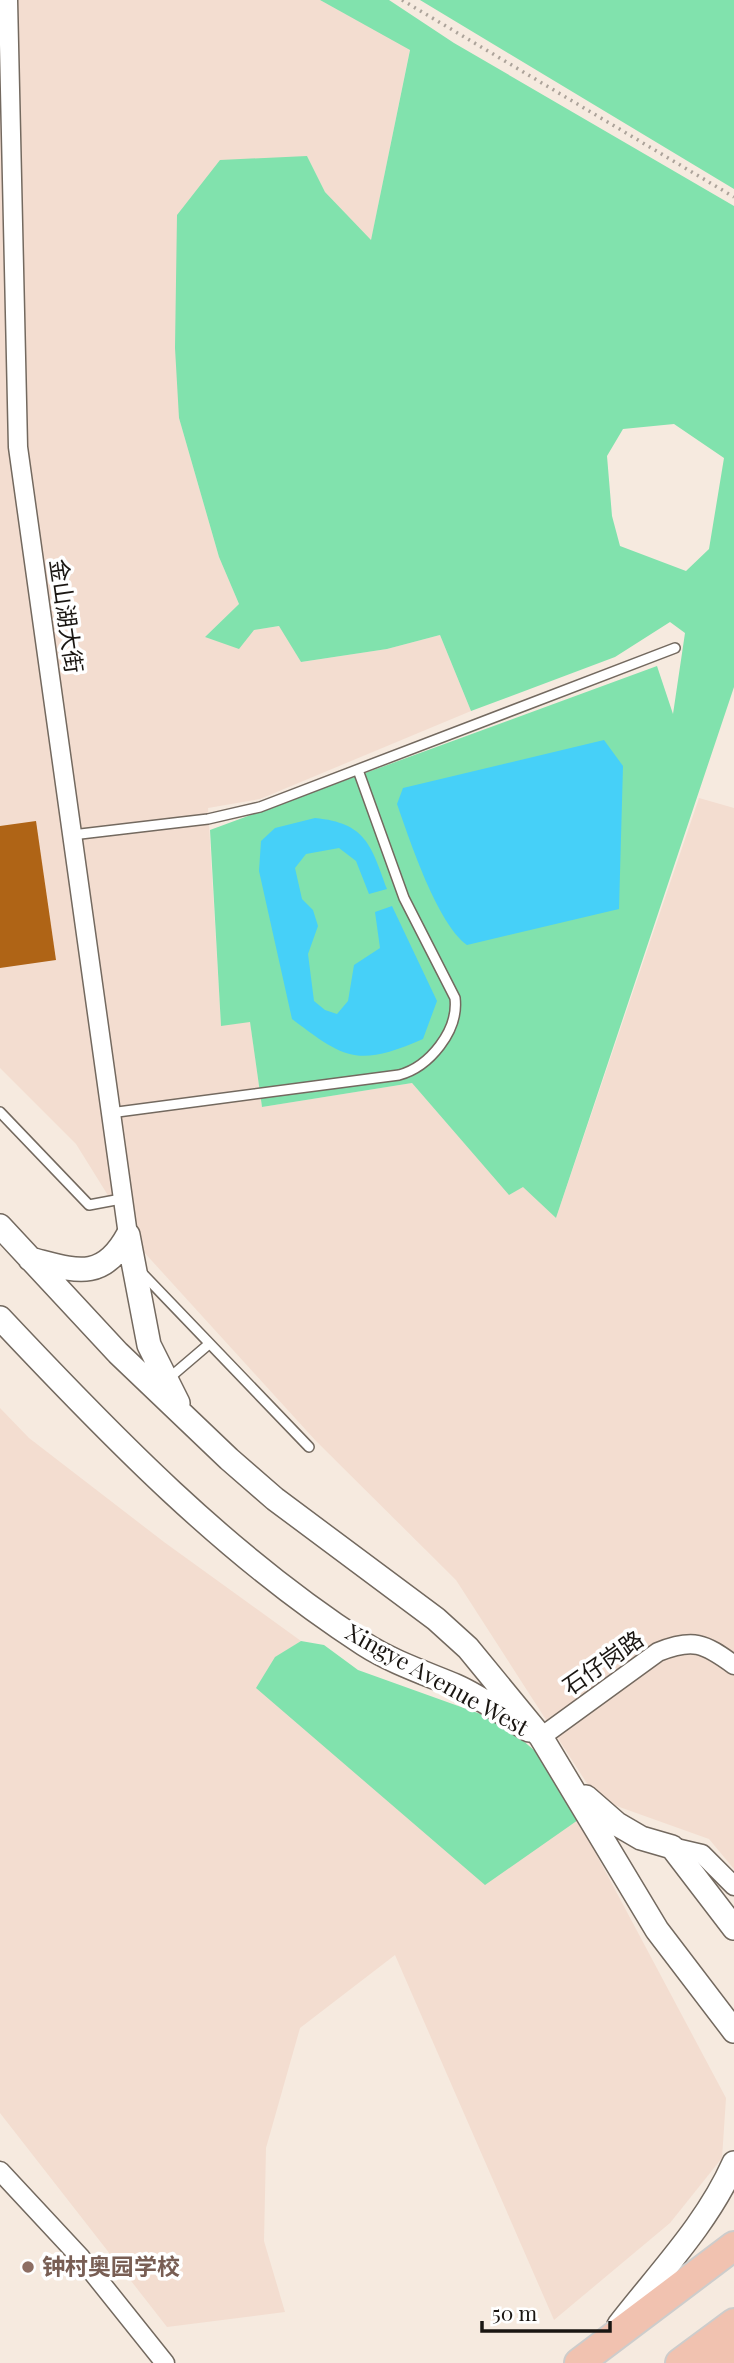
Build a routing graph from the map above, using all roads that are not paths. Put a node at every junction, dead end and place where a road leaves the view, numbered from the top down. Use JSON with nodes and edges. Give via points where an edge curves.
{"nodes":[{"id":1,"x":8,"y":0,"type":"edge"},
{"id":2,"x":675,"y":648,"type":"dead end"},
{"id":3,"x":358,"y":770,"type":"junction"},
{"id":4,"x":72,"y":835,"type":"junction"},
{"id":5,"x":0,"y":1112,"type":"edge"},
{"id":6,"x":110,"y":1113,"type":"junction"},
{"id":7,"x":121,"y":1199,"type":"junction"},
{"id":8,"x":0,"y":1226,"type":"edge"},
{"id":9,"x":128,"y":1235,"type":"junction"},
{"id":10,"x":30,"y":1259,"type":"junction"},
{"id":11,"x":132,"y":1263,"type":"junction"},
{"id":12,"x":0,"y":1318,"type":"edge"},
{"id":13,"x":209,"y":1344,"type":"junction"},
{"id":14,"x":166,"y":1381,"type":"junction"},
{"id":15,"x":204,"y":1436,"type":"junction"},
{"id":16,"x":309,"y":1447,"type":"dead end"},
{"id":17,"x":734,"y":1665,"type":"edge"},
{"id":18,"x":541,"y":1737,"type":"junction"},
{"id":19,"x":571,"y":1783,"type":"junction"},
{"id":20,"x":672,"y":1847,"type":"junction"},
{"id":21,"x":734,"y":1886,"type":"edge"},
{"id":22,"x":734,"y":1928,"type":"edge"},
{"id":23,"x":734,"y":2031,"type":"edge"},
{"id":24,"x":734,"y":2163,"type":"edge"},
{"id":25,"x":0,"y":2171,"type":"edge"},
{"id":26,"x":734,"y":2246,"type":"edge"},
{"id":27,"x":734,"y":2323,"type":"edge"},
{"id":28,"x":604,"y":2344,"type":"junction"},
{"id":29,"x":734,"y":2351,"type":"edge"},
{"id":30,"x":165,"y":2363,"type":"edge"},
{"id":31,"x":579,"y":2363,"type":"edge"},
{"id":32,"x":680,"y":2363,"type":"edge"},
{"id":33,"x":716,"y":2363,"type":"edge"}],
"edges":[{"from":1,"to":4,"type":"street","name":"金山湖大街","via":[[18,447]]},
{"from":2,"to":3,"type":"lane"},
{"from":3,"to":4,"type":"lane","via":[[260,807],[208,819]]},
{"from":3,"to":6,"type":"lane","via":[[404,898],[455,998],[451,1028],[427,1060],[414,1071],[399,1075]]},
{"from":4,"to":6,"type":"street","name":"金山湖大街"},
{"from":5,"to":7,"type":"lane","via":[[89,1205]]},
{"from":6,"to":7,"type":"street","name":"金山湖大街"},
{"from":7,"to":9,"type":"street","name":"金山湖大街"},
{"from":8,"to":10,"type":"street","name":"Xingye Avenue West"},
{"from":9,"to":10,"type":"street","via":[[118,1253],[91,1269],[75,1271]]},
{"from":9,"to":11,"type":"street"},
{"from":10,"to":15,"type":"street","name":"Xingye Avenue West"},
{"from":11,"to":13,"type":"lane"},
{"from":11,"to":14,"type":"street","via":[[149,1345]]},
{"from":12,"to":18,"type":"street","name":"Xingye Avenue West","via":[[145,1468],[289,1590],[366,1645],[458,1687]]},
{"from":13,"to":14,"type":"lane"},
{"from":13,"to":16,"type":"lane"},
{"from":14,"to":15,"type":"street"},
{"from":15,"to":18,"type":"street","name":"Xingye Avenue West","via":[[275,1499],[436,1619],[468,1648]]},
{"from":17,"to":18,"type":"street","name":"石仔岗路","via":[[695,1642],[677,1644],[658,1652]]},
{"from":18,"to":19,"type":"street"},
{"from":19,"to":20,"type":"street","via":[[617,1824],[641,1838]]},
{"from":19,"to":23,"type":"street","via":[[657,1930]]},
{"from":20,"to":21,"type":"street","via":[[702,1854]]},
{"from":20,"to":22,"type":"street"},
{"from":24,"to":28,"type":"street","via":[[696,2230]]},
{"from":25,"to":30,"type":"street","via":[[82,2258]]},
{"from":26,"to":28,"type":"main road"},
{"from":27,"to":32,"type":"main road"},
{"from":28,"to":31,"type":"main road"},
{"from":29,"to":33,"type":"main road"}]}
